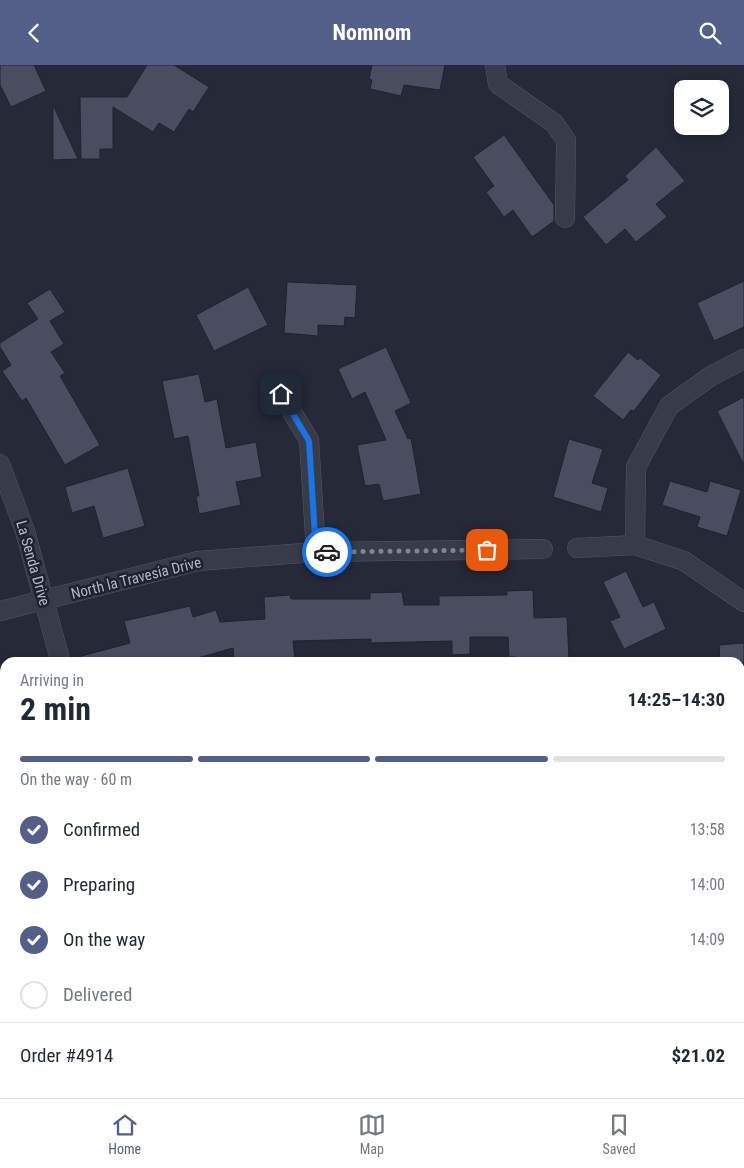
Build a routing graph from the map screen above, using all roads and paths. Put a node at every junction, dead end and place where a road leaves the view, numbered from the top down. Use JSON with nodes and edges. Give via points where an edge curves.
{"nodes":[{"id":1,"x":495,"y":65,"type":"edge"},
{"id":2,"x":565,"y":218,"type":"dead end"},
{"id":3,"x":744,"y":359,"type":"edge"},
{"id":4,"x":281,"y":394,"type":"dead end"},
{"id":5,"x":0,"y":464,"type":"edge"},
{"id":6,"x":635,"y":545,"type":"junction"},
{"id":7,"x":577,"y":548,"type":"dead end"},
{"id":8,"x":543,"y":549,"type":"dead end"},
{"id":9,"x":316,"y":552,"type":"junction"},
{"id":10,"x":44,"y":601,"type":"junction"},
{"id":11,"x":744,"y":602,"type":"edge"},
{"id":12,"x":0,"y":611,"type":"edge"},
{"id":13,"x":59,"y":657,"type":"edge"}],
"edges":[{"from":1,"to":2,"type":"street","via":[[498,84],[554,123],[566,140]]},
{"from":3,"to":6,"type":"street","via":[[669,406],[636,467]]},
{"from":4,"to":9,"type":"street","via":[[309,441]]},
{"from":5,"to":10,"type":"street","name":"La Senda Drive","via":[[25,531]]},
{"from":6,"to":7,"type":"street"},
{"from":6,"to":11,"type":"street","via":[[684,561]]},
{"from":8,"to":9,"type":"street","name":"North la Travesia Drive"},
{"from":9,"to":10,"type":"street","name":"North la Travesia Drive","via":[[198,561]]},
{"from":10,"to":12,"type":"street","name":"North la Travesia Drive"},
{"from":10,"to":13,"type":"street","name":"La Senda Drive"}]}
